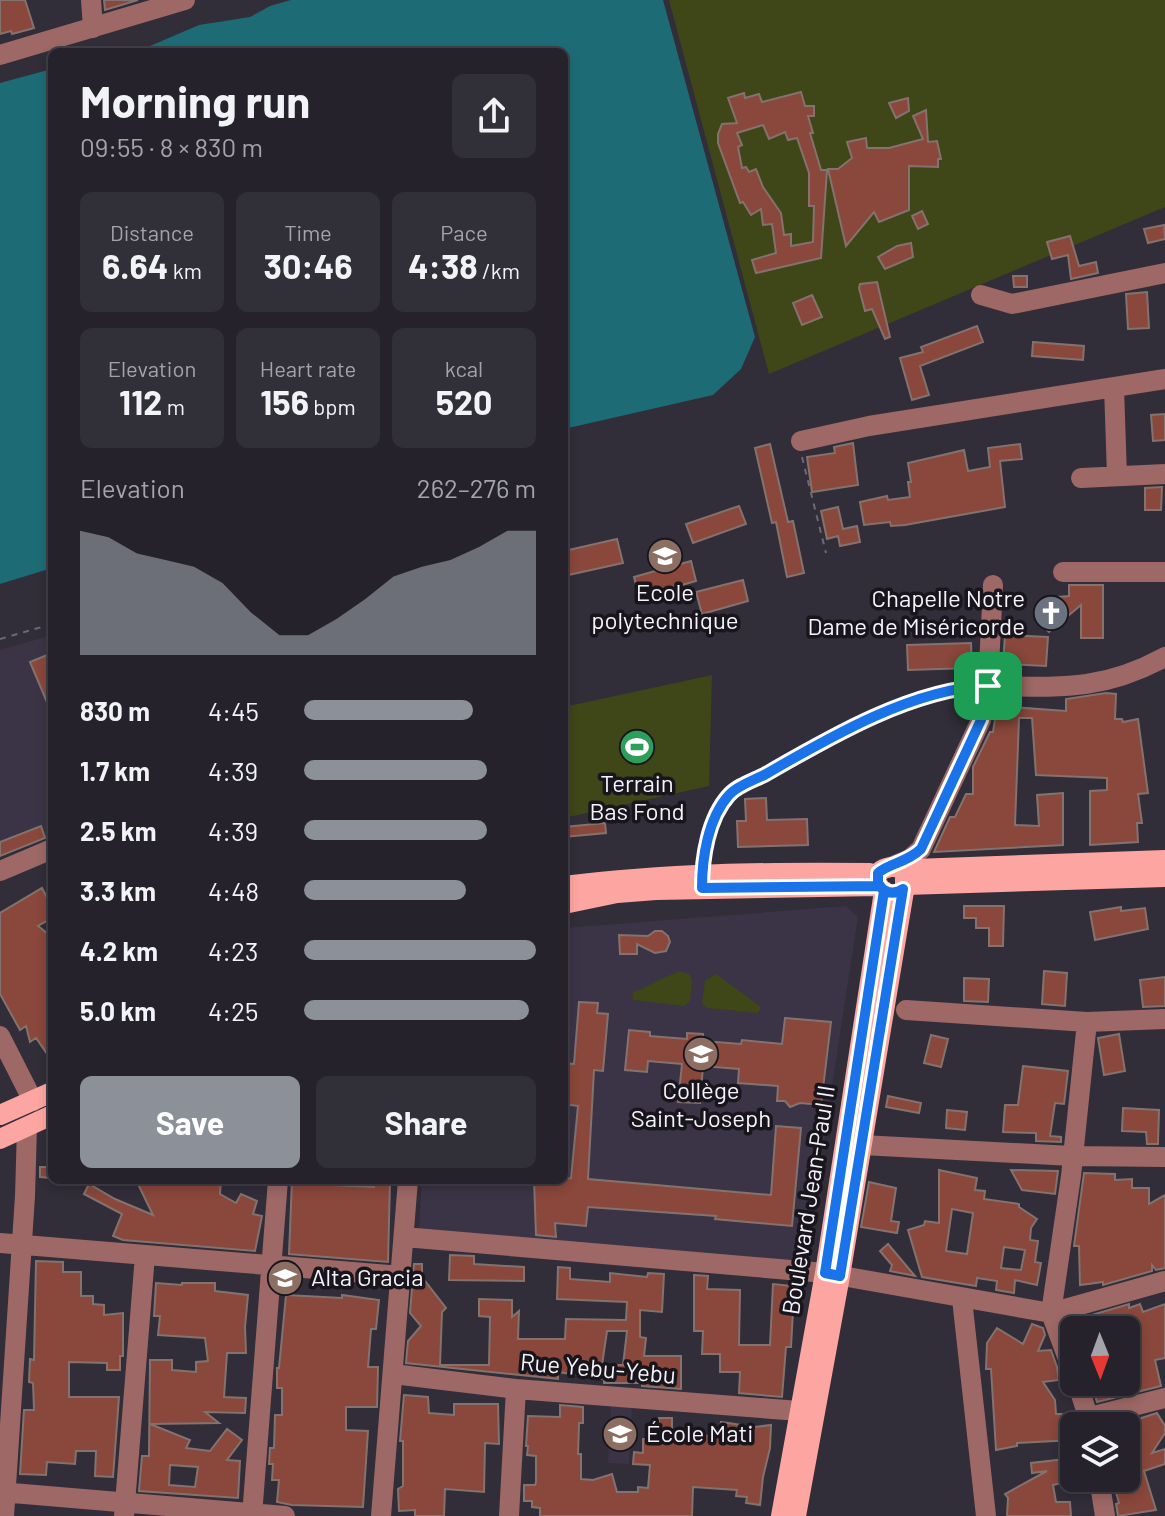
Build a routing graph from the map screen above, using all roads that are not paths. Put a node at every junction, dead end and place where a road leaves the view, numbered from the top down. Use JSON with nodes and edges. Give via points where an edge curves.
{"nodes":[{"id":1,"x":91,"y":0,"type":"edge"},
{"id":2,"x":185,"y":0,"type":"edge"},
{"id":3,"x":93,"y":28,"type":"junction"},
{"id":4,"x":0,"y":55,"type":"edge"},
{"id":5,"x":1165,"y":273,"type":"edge"},
{"id":6,"x":981,"y":295,"type":"dead end"},
{"id":7,"x":1165,"y":379,"type":"edge"},
{"id":8,"x":1114,"y":387,"type":"junction"},
{"id":9,"x":801,"y":441,"type":"road end"},
{"id":10,"x":1165,"y":474,"type":"edge"},
{"id":11,"x":1117,"y":476,"type":"junction"},
{"id":12,"x":1081,"y":478,"type":"dead end"},
{"id":13,"x":1063,"y":572,"type":"dead end"},
{"id":14,"x":1165,"y":572,"type":"edge"},
{"id":15,"x":993,"y":585,"type":"dead end"},
{"id":16,"x":1165,"y":657,"type":"edge"},
{"id":17,"x":988,"y":686,"type":"junction"},
{"id":18,"x":48,"y":851,"type":"edge"},
{"id":19,"x":1165,"y":860,"type":"edge"},
{"id":20,"x":0,"y":871,"type":"edge"},
{"id":21,"x":1165,"y":877,"type":"edge"},
{"id":22,"x":892,"y":880,"type":"junction"},
{"id":23,"x":702,"y":881,"type":"junction"},
{"id":24,"x":568,"y":886,"type":"edge"},
{"id":25,"x":568,"y":903,"type":"edge"},
{"id":26,"x":906,"y":1010,"type":"dead end"},
{"id":27,"x":1165,"y":1019,"type":"edge"},
{"id":28,"x":1087,"y":1022,"type":"junction"},
{"id":29,"x":0,"y":1037,"type":"edge"},
{"id":30,"x":43,"y":1097,"type":"edge"},
{"id":31,"x":0,"y":1115,"type":"edge"},
{"id":32,"x":48,"y":1117,"type":"edge"},
{"id":33,"x":27,"y":1127,"type":"junction"},
{"id":34,"x":0,"y":1139,"type":"edge"},
{"id":35,"x":862,"y":1145,"type":"junction"},
{"id":36,"x":1072,"y":1156,"type":"junction"},
{"id":37,"x":1165,"y":1157,"type":"edge"},
{"id":38,"x":278,"y":1184,"type":"edge"},
{"id":39,"x":408,"y":1184,"type":"edge"},
{"id":40,"x":404,"y":1237,"type":"junction"},
{"id":41,"x":0,"y":1243,"type":"edge"},
{"id":42,"x":21,"y":1245,"type":"junction"},
{"id":43,"x":145,"y":1255,"type":"junction"},
{"id":44,"x":272,"y":1266,"type":"junction"},
{"id":45,"x":833,"y":1274,"type":"junction"},
{"id":46,"x":401,"y":1276,"type":"junction"},
{"id":47,"x":1165,"y":1281,"type":"edge"},
{"id":48,"x":962,"y":1299,"type":"junction"},
{"id":49,"x":1051,"y":1313,"type":"junction"},
{"id":50,"x":1060,"y":1337,"type":"edge"},
{"id":51,"x":393,"y":1374,"type":"junction"},
{"id":52,"x":516,"y":1389,"type":"junction"},
{"id":53,"x":1165,"y":1398,"type":"edge"},
{"id":54,"x":799,"y":1411,"type":"junction"},
{"id":55,"x":1119,"y":1412,"type":"edge"},
{"id":56,"x":3,"y":1492,"type":"edge"},
{"id":57,"x":1101,"y":1492,"type":"edge"},
{"id":58,"x":125,"y":1509,"type":"edge"},
{"id":59,"x":252,"y":1515,"type":"edge"},
{"id":60,"x":4,"y":1516,"type":"edge"},
{"id":61,"x":285,"y":1516,"type":"edge"},
{"id":62,"x":381,"y":1516,"type":"edge"},
{"id":63,"x":509,"y":1516,"type":"edge"},
{"id":64,"x":781,"y":1516,"type":"edge"},
{"id":65,"x":796,"y":1516,"type":"edge"},
{"id":66,"x":986,"y":1516,"type":"edge"},
{"id":67,"x":1105,"y":1516,"type":"edge"}],
"edges":[{"from":1,"to":3,"type":"street"},
{"from":2,"to":3,"type":"street"},
{"from":3,"to":4,"type":"street"},
{"from":5,"to":6,"type":"street","via":[[1012,304]]},
{"from":7,"to":8,"type":"street"},
{"from":8,"to":9,"type":"street"},
{"from":8,"to":11,"type":"street"},
{"from":10,"to":11,"type":"street"},
{"from":11,"to":12,"type":"street"},
{"from":13,"to":14,"type":"street"},
{"from":15,"to":17,"type":"street"},
{"from":16,"to":17,"type":"street","via":[[1086,686]]},
{"from":17,"to":22,"type":"street","via":[[981,720],[924,843]]},
{"from":18,"to":20,"type":"street"},
{"from":19,"to":22,"type":"main road"},
{"from":21,"to":22,"type":"main road"},
{"from":22,"to":23,"type":"main road"},
{"from":22,"to":35,"type":"main road","name":"Boulevard Jean-Paul II"},
{"from":22,"to":45,"type":"main road","name":"Boulevard Jean-Paul II"},
{"from":23,"to":24,"type":"main road","via":[[636,877]]},
{"from":23,"to":25,"type":"main road"},
{"from":26,"to":28,"type":"street"},
{"from":27,"to":28,"type":"street"},
{"from":28,"to":36,"type":"street"},
{"from":29,"to":30,"type":"street"},
{"from":30,"to":31,"type":"main road"},
{"from":32,"to":33,"type":"main road"},
{"from":33,"to":34,"type":"main road"},
{"from":33,"to":42,"type":"street"},
{"from":35,"to":36,"type":"street"},
{"from":35,"to":45,"type":"main road","name":"Boulevard Jean-Paul II"},
{"from":36,"to":37,"type":"street"},
{"from":36,"to":49,"type":"street"},
{"from":38,"to":44,"type":"street"},
{"from":39,"to":40,"type":"street"},
{"from":40,"to":45,"type":"street"},
{"from":40,"to":46,"type":"street"},
{"from":41,"to":42,"type":"street"},
{"from":42,"to":43,"type":"street"},
{"from":42,"to":56,"type":"street"},
{"from":43,"to":44,"type":"street"},
{"from":43,"to":58,"type":"street"},
{"from":44,"to":46,"type":"street"},
{"from":44,"to":59,"type":"street"},
{"from":45,"to":48,"type":"street"},
{"from":45,"to":54,"type":"main road","name":"Boulevard Jean-Paul II"},
{"from":45,"to":65,"type":"main road","name":"Boulevard Jean-Paul II"},
{"from":46,"to":51,"type":"street"},
{"from":47,"to":49,"type":"street"},
{"from":48,"to":49,"type":"street"},
{"from":48,"to":66,"type":"street"},
{"from":49,"to":50,"type":"street"},
{"from":51,"to":52,"type":"street","name":"Rue Yebu-Yebu"},
{"from":51,"to":62,"type":"street"},
{"from":52,"to":54,"type":"street","name":"Rue Yebu-Yebu"},
{"from":52,"to":63,"type":"street"},
{"from":53,"to":55,"type":"street"},
{"from":54,"to":64,"type":"main road","name":"Boulevard Jean-Paul II"},
{"from":56,"to":58,"type":"street"},
{"from":56,"to":60,"type":"street"},
{"from":57,"to":67,"type":"street"},
{"from":58,"to":59,"type":"street"},
{"from":59,"to":61,"type":"street"}]}
